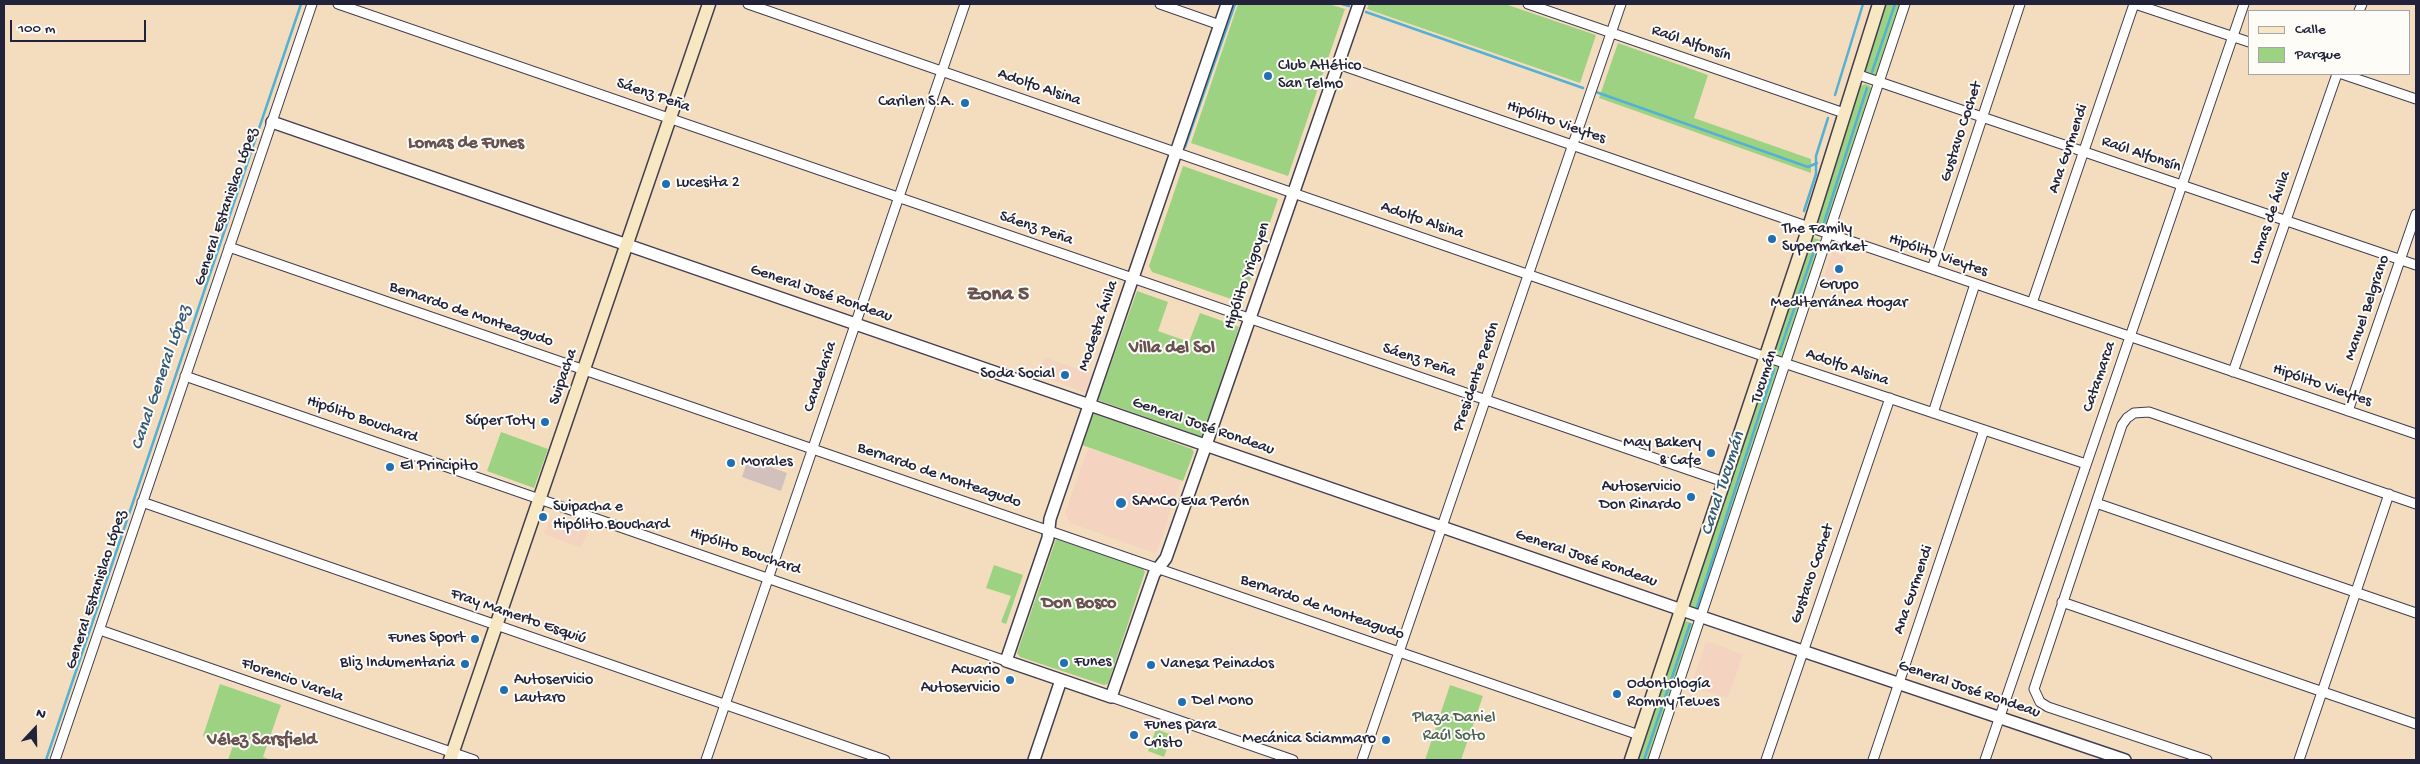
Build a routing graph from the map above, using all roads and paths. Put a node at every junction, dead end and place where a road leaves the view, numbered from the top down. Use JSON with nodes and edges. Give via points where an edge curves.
{"nodes":[{"id":1,"x":312,"y":4,"type":"edge"},
{"id":2,"x":338,"y":4,"type":"edge"},
{"id":3,"x":709,"y":4,"type":"edge"},
{"id":4,"x":748,"y":4,"type":"edge"},
{"id":5,"x":965,"y":4,"type":"edge"},
{"id":6,"x":1160,"y":4,"type":"edge"},
{"id":7,"x":1227,"y":4,"type":"edge"},
{"id":8,"x":1359,"y":4,"type":"edge"},
{"id":9,"x":1528,"y":4,"type":"edge"},
{"id":10,"x":1621,"y":4,"type":"edge"},
{"id":11,"x":1879,"y":4,"type":"edge"},
{"id":12,"x":1905,"y":4,"type":"edge"},
{"id":13,"x":2020,"y":4,"type":"edge"},
{"id":14,"x":2135,"y":4,"type":"edge"},
{"id":15,"x":2244,"y":4,"type":"edge"},
{"id":16,"x":1220,"y":25,"type":"junction"},
{"id":17,"x":1611,"y":32,"type":"junction"},
{"id":18,"x":2232,"y":37,"type":"junction"},
{"id":19,"x":2248,"y":42,"type":"edge"},
{"id":20,"x":1338,"y":64,"type":"junction"},
{"id":21,"x":942,"y":71,"type":"junction"},
{"id":22,"x":1856,"y":74,"type":"junction"},
{"id":23,"x":2337,"y":75,"type":"edge"},
{"id":24,"x":2345,"y":75,"type":"edge"},
{"id":25,"x":1879,"y":82,"type":"junction"},
{"id":26,"x":2416,"y":99,"type":"edge"},
{"id":27,"x":1844,"y":113,"type":"junction"},
{"id":28,"x":1982,"y":117,"type":"junction"},
{"id":29,"x":670,"y":118,"type":"junction"},
{"id":30,"x":272,"y":122,"type":"junction"},
{"id":31,"x":1572,"y":145,"type":"junction"},
{"id":32,"x":1176,"y":152,"type":"junction"},
{"id":33,"x":2084,"y":152,"type":"junction"},
{"id":34,"x":2182,"y":185,"type":"junction"},
{"id":35,"x":1294,"y":192,"type":"junction"},
{"id":36,"x":899,"y":197,"type":"junction"},
{"id":37,"x":2416,"y":214,"type":"edge"},
{"id":38,"x":2286,"y":221,"type":"junction"},
{"id":39,"x":1809,"y":227,"type":"junction"},
{"id":40,"x":1828,"y":234,"type":"junction"},
{"id":41,"x":627,"y":245,"type":"junction"},
{"id":42,"x":229,"y":247,"type":"junction"},
{"id":43,"x":2400,"y":260,"type":"junction"},
{"id":44,"x":2416,"y":265,"type":"edge"},
{"id":45,"x":1932,"y":269,"type":"junction"},
{"id":46,"x":1528,"y":274,"type":"junction"},
{"id":47,"x":1133,"y":278,"type":"junction"},
{"id":48,"x":1975,"y":284,"type":"junction"},
{"id":49,"x":2032,"y":303,"type":"junction"},
{"id":50,"x":1250,"y":318,"type":"junction"},
{"id":51,"x":856,"y":324,"type":"junction"},
{"id":52,"x":2130,"y":336,"type":"junction"},
{"id":53,"x":1766,"y":357,"type":"junction"},
{"id":54,"x":1787,"y":364,"type":"junction"},
{"id":55,"x":584,"y":369,"type":"junction"},
{"id":56,"x":2233,"y":372,"type":"junction"},
{"id":57,"x":185,"y":376,"type":"junction"},
{"id":58,"x":1890,"y":398,"type":"junction"},
{"id":59,"x":1485,"y":399,"type":"junction"},
{"id":60,"x":1089,"y":404,"type":"junction"},
{"id":61,"x":2348,"y":411,"type":"junction"},
{"id":62,"x":1933,"y":413,"type":"junction"},
{"id":63,"x":1984,"y":430,"type":"junction"},
{"id":64,"x":2416,"y":434,"type":"edge"},
{"id":65,"x":1206,"y":445,"type":"junction"},
{"id":66,"x":813,"y":448,"type":"junction"},
{"id":67,"x":2086,"y":464,"type":"junction"},
{"id":68,"x":1724,"y":482,"type":"junction"},
{"id":69,"x":2388,"y":494,"type":"junction"},
{"id":70,"x":540,"y":499,"type":"junction"},
{"id":71,"x":142,"y":502,"type":"junction"},
{"id":72,"x":2096,"y":503,"type":"junction"},
{"id":73,"x":2416,"y":504,"type":"edge"},
{"id":74,"x":1442,"y":526,"type":"junction"},
{"id":75,"x":1049,"y":529,"type":"junction"},
{"id":76,"x":1159,"y":567,"type":"junction"},
{"id":77,"x":769,"y":577,"type":"junction"},
{"id":78,"x":2355,"y":592,"type":"junction"},
{"id":79,"x":2062,"y":602,"type":"junction"},
{"id":80,"x":1681,"y":610,"type":"junction"},
{"id":81,"x":2416,"y":613,"type":"edge"},
{"id":82,"x":1702,"y":617,"type":"junction"},
{"id":83,"x":496,"y":625,"type":"junction"},
{"id":84,"x":100,"y":630,"type":"junction"},
{"id":85,"x":1399,"y":650,"type":"junction"},
{"id":86,"x":1803,"y":651,"type":"junction"},
{"id":87,"x":1006,"y":661,"type":"junction"},
{"id":88,"x":1061,"y":680,"type":"junction"},
{"id":89,"x":1899,"y":683,"type":"junction"},
{"id":90,"x":2321,"y":691,"type":"junction"},
{"id":91,"x":1111,"y":697,"type":"junction"},
{"id":92,"x":725,"y":704,"type":"junction"},
{"id":93,"x":1999,"y":717,"type":"junction"},
{"id":94,"x":2416,"y":724,"type":"edge"},
{"id":95,"x":1639,"y":735,"type":"junction"},
{"id":96,"x":451,"y":756,"type":"edge"},
{"id":97,"x":58,"y":759,"type":"edge"},
{"id":98,"x":2118,"y":759,"type":"edge"},
{"id":99,"x":474,"y":760,"type":"edge"},
{"id":100,"x":706,"y":760,"type":"edge"},
{"id":101,"x":885,"y":760,"type":"edge"},
{"id":102,"x":1034,"y":760,"type":"edge"},
{"id":103,"x":1293,"y":760,"type":"edge"},
{"id":104,"x":1362,"y":760,"type":"edge"},
{"id":105,"x":1630,"y":760,"type":"edge"},
{"id":106,"x":1653,"y":760,"type":"edge"},
{"id":107,"x":1766,"y":760,"type":"edge"},
{"id":108,"x":1873,"y":760,"type":"edge"},
{"id":109,"x":1985,"y":760,"type":"edge"},
{"id":110,"x":2207,"y":760,"type":"edge"},
{"id":111,"x":2299,"y":760,"type":"edge"}],
"edges":[{"from":1,"to":30,"type":"street","name":"General Estanislao López"},
{"from":2,"to":29,"type":"street","name":"Sáenz Peña"},
{"from":3,"to":29,"type":"main road","name":"Suipacha"},
{"from":4,"to":21,"type":"street","name":"Adolfo Alsina"},
{"from":5,"to":21,"type":"street","name":"Candelaria"},
{"from":6,"to":16,"type":"street"},
{"from":7,"to":16,"type":"street","name":"Modesta Ávila"},
{"from":8,"to":20,"type":"street","name":"Hipólito Yrigoyen"},
{"from":9,"to":17,"type":"street","name":"Raúl Alfonsín"},
{"from":10,"to":17,"type":"street","name":"Presidente Perón"},
{"from":11,"to":22,"type":"main road","name":"Tucumán"},
{"from":12,"to":25,"type":"street","name":"Tucumán"},
{"from":13,"to":28,"type":"street","name":"Gustavo Cochet"},
{"from":14,"to":18,"type":"street"},
{"from":14,"to":33,"type":"street","name":"Ana Gurmendi"},
{"from":15,"to":18,"type":"street","name":"Catamarca"},
{"from":16,"to":32,"type":"street","name":"Modesta Ávila"},
{"from":17,"to":27,"type":"street","name":"Raúl Alfonsín"},
{"from":17,"to":31,"type":"street","name":"Presidente Perón"},
{"from":18,"to":19,"type":"street"},
{"from":18,"to":34,"type":"street","name":"Catamarca"},
{"from":20,"to":31,"type":"street","name":"Hipólito Vieytes"},
{"from":20,"to":35,"type":"street","name":"Hipólito Yrigoyen"},
{"from":21,"to":32,"type":"street","name":"Adolfo Alsina"},
{"from":21,"to":36,"type":"street","name":"Candelaria"},
{"from":22,"to":25,"type":"street","name":"Raúl Alfonsín"},
{"from":22,"to":27,"type":"main road","name":"Tucumán"},
{"from":23,"to":38,"type":"street","name":"Lomas de Ávila"},
{"from":24,"to":26,"type":"street"},
{"from":25,"to":28,"type":"street","name":"Raúl Alfonsín"},
{"from":25,"to":40,"type":"street","name":"Tucumán"},
{"from":27,"to":39,"type":"main road","name":"Tucumán"},
{"from":28,"to":33,"type":"street","name":"Raúl Alfonsín"},
{"from":28,"to":45,"type":"street","name":"Gustavo Cochet"},
{"from":29,"to":36,"type":"street","name":"Sáenz Peña"},
{"from":29,"to":41,"type":"main road","name":"Suipacha"},
{"from":30,"to":41,"type":"street","name":"General José Rondeau"},
{"from":30,"to":42,"type":"street","name":"General Estanislao López"},
{"from":31,"to":39,"type":"street","name":"Hipólito Vieytes"},
{"from":31,"to":46,"type":"street","name":"Presidente Perón"},
{"from":32,"to":35,"type":"street","name":"Adolfo Alsina"},
{"from":32,"to":47,"type":"street","name":"Modesta Ávila"},
{"from":33,"to":34,"type":"street","name":"Raúl Alfonsín"},
{"from":33,"to":49,"type":"street","name":"Ana Gurmendi"},
{"from":34,"to":38,"type":"street","name":"Raúl Alfonsín"},
{"from":34,"to":52,"type":"street","name":"Catamarca"},
{"from":35,"to":46,"type":"street","name":"Adolfo Alsina"},
{"from":35,"to":50,"type":"street","name":"Hipólito Yrigoyen"},
{"from":36,"to":47,"type":"street","name":"Sáenz Peña"},
{"from":36,"to":51,"type":"street","name":"Candelaria"},
{"from":37,"to":43,"type":"street","name":"Manuel Belgrano"},
{"from":38,"to":43,"type":"street","name":"Raúl Alfonsín"},
{"from":38,"to":56,"type":"street","name":"Lomas de Ávila"},
{"from":39,"to":40,"type":"street","name":"Hipólito Vieytes"},
{"from":39,"to":53,"type":"main road","name":"Tucumán"},
{"from":40,"to":45,"type":"street","name":"Hipólito Vieytes"},
{"from":40,"to":54,"type":"street","name":"Tucumán"},
{"from":41,"to":51,"type":"street","name":"General José Rondeau"},
{"from":41,"to":55,"type":"main road","name":"Suipacha"},
{"from":42,"to":55,"type":"street","name":"Bernardo de Monteagudo"},
{"from":42,"to":57,"type":"street","name":"General Estanislao López"},
{"from":43,"to":44,"type":"street","name":"Raúl Alfonsín"},
{"from":43,"to":61,"type":"street","name":"Manuel Belgrano"},
{"from":45,"to":48,"type":"street","name":"Hipólito Vieytes"},
{"from":46,"to":53,"type":"street","name":"Adolfo Alsina"},
{"from":46,"to":59,"type":"street","name":"Presidente Perón"},
{"from":47,"to":50,"type":"street","name":"Sáenz Peña"},
{"from":47,"to":60,"type":"street","name":"Modesta Ávila"},
{"from":48,"to":49,"type":"street","name":"Hipólito Vieytes"},
{"from":48,"to":62,"type":"street"},
{"from":49,"to":52,"type":"street","name":"Hipólito Vieytes"},
{"from":50,"to":59,"type":"street","name":"Sáenz Peña"},
{"from":50,"to":65,"type":"street","name":"Hipólito Yrigoyen"},
{"from":51,"to":60,"type":"street","name":"General José Rondeau"},
{"from":51,"to":66,"type":"street","name":"Candelaria"},
{"from":52,"to":56,"type":"street","name":"Hipólito Vieytes"},
{"from":52,"to":67,"type":"street","name":"Catamarca"},
{"from":53,"to":54,"type":"street","name":"Adolfo Alsina"},
{"from":53,"to":68,"type":"main road","name":"Tucumán"},
{"from":54,"to":58,"type":"street","name":"Adolfo Alsina"},
{"from":54,"to":82,"type":"street","name":"Tucumán"},
{"from":55,"to":66,"type":"street","name":"Bernardo de Monteagudo"},
{"from":55,"to":70,"type":"main road","name":"Suipacha"},
{"from":56,"to":61,"type":"street","name":"Hipólito Vieytes"},
{"from":57,"to":70,"type":"street","name":"Hipólito Bouchard"},
{"from":57,"to":71,"type":"street","name":"General Estanislao López"},
{"from":58,"to":62,"type":"street","name":"Adolfo Alsina"},
{"from":58,"to":86,"type":"street","name":"Gustavo Cochet"},
{"from":59,"to":68,"type":"street","name":"Sáenz Peña"},
{"from":59,"to":74,"type":"street","name":"Presidente Perón"},
{"from":60,"to":65,"type":"street","name":"General José Rondeau"},
{"from":60,"to":75,"type":"street","name":"Modesta Ávila"},
{"from":61,"to":64,"type":"street","name":"Hipólito Vieytes"},
{"from":62,"to":63,"type":"street","name":"Adolfo Alsina"},
{"from":63,"to":67,"type":"street","name":"Adolfo Alsina"},
{"from":63,"to":89,"type":"street","name":"Ana Gurmendi"},
{"from":65,"to":74,"type":"street","name":"General José Rondeau"},
{"from":65,"to":76,"type":"street","name":"Hipólito Yrigoyen","via":[[1166,558]]},
{"from":66,"to":75,"type":"street","name":"Bernardo de Monteagudo"},
{"from":66,"to":77,"type":"street","name":"Candelaria"},
{"from":67,"to":93,"type":"street","name":"Catamarca"},
{"from":68,"to":80,"type":"main road","name":"Tucumán"},
{"from":69,"to":72,"type":"street","via":[[2140,411],[2122,425]]},
{"from":69,"to":73,"type":"street"},
{"from":69,"to":78,"type":"street"},
{"from":70,"to":77,"type":"street","name":"Hipólito Bouchard"},
{"from":70,"to":83,"type":"main road","name":"Suipacha"},
{"from":71,"to":83,"type":"street","name":"Fray Mamerto Esquiú"},
{"from":71,"to":84,"type":"street","name":"General Estanislao López"},
{"from":72,"to":78,"type":"street"},
{"from":72,"to":79,"type":"street"},
{"from":74,"to":80,"type":"street","name":"General José Rondeau"},
{"from":74,"to":85,"type":"street","name":"Presidente Perón"},
{"from":75,"to":76,"type":"street","name":"Bernardo de Monteagudo"},
{"from":75,"to":87,"type":"street","name":"Modesta Ávila"},
{"from":76,"to":85,"type":"street","name":"Bernardo de Monteagudo"},
{"from":76,"to":91,"type":"street","name":"Hipólito Yrigoyen"},
{"from":77,"to":87,"type":"street","name":"Hipólito Bouchard"},
{"from":77,"to":92,"type":"street","name":"Candelaria"},
{"from":78,"to":81,"type":"street"},
{"from":78,"to":90,"type":"street"},
{"from":79,"to":90,"type":"street"},
{"from":79,"to":110,"type":"street","via":[[2035,682],[2034,689],[2040,702]]},
{"from":80,"to":82,"type":"street","name":"General José Rondeau"},
{"from":80,"to":95,"type":"main road","name":"Tucumán"},
{"from":82,"to":86,"type":"street","name":"General José Rondeau"},
{"from":82,"to":106,"type":"street","name":"Tucumán"},
{"from":83,"to":92,"type":"street","name":"Fray Mamerto Esquiú"},
{"from":83,"to":96,"type":"main road","name":"Suipacha"},
{"from":84,"to":96,"type":"street","name":"Florencio Varela"},
{"from":84,"to":97,"type":"street","name":"General Estanislao López"},
{"from":85,"to":95,"type":"street","name":"Bernardo de Monteagudo"},
{"from":85,"to":104,"type":"street","name":"Presidente Perón"},
{"from":86,"to":89,"type":"street","name":"General José Rondeau"},
{"from":86,"to":107,"type":"street","name":"Gustavo Cochet"},
{"from":87,"to":88,"type":"street","name":"Hipólito Bouchard"},
{"from":88,"to":91,"type":"street","name":"Hipólito Bouchard"},
{"from":88,"to":102,"type":"street"},
{"from":89,"to":93,"type":"street","name":"General José Rondeau"},
{"from":89,"to":108,"type":"street","name":"Ana Gurmendi"},
{"from":90,"to":94,"type":"street"},
{"from":90,"to":111,"type":"street"},
{"from":91,"to":103,"type":"street","name":"Hipólito Bouchard"},
{"from":92,"to":100,"type":"street","name":"Candelaria"},
{"from":92,"to":101,"type":"street","name":"Fray Mamerto Esquiú"},
{"from":93,"to":98,"type":"street","name":"General José Rondeau"},
{"from":93,"to":109,"type":"street","name":"Catamarca"},
{"from":95,"to":105,"type":"main road","name":"Tucumán"},
{"from":96,"to":99,"type":"street","name":"Florencio Varela"}]}
